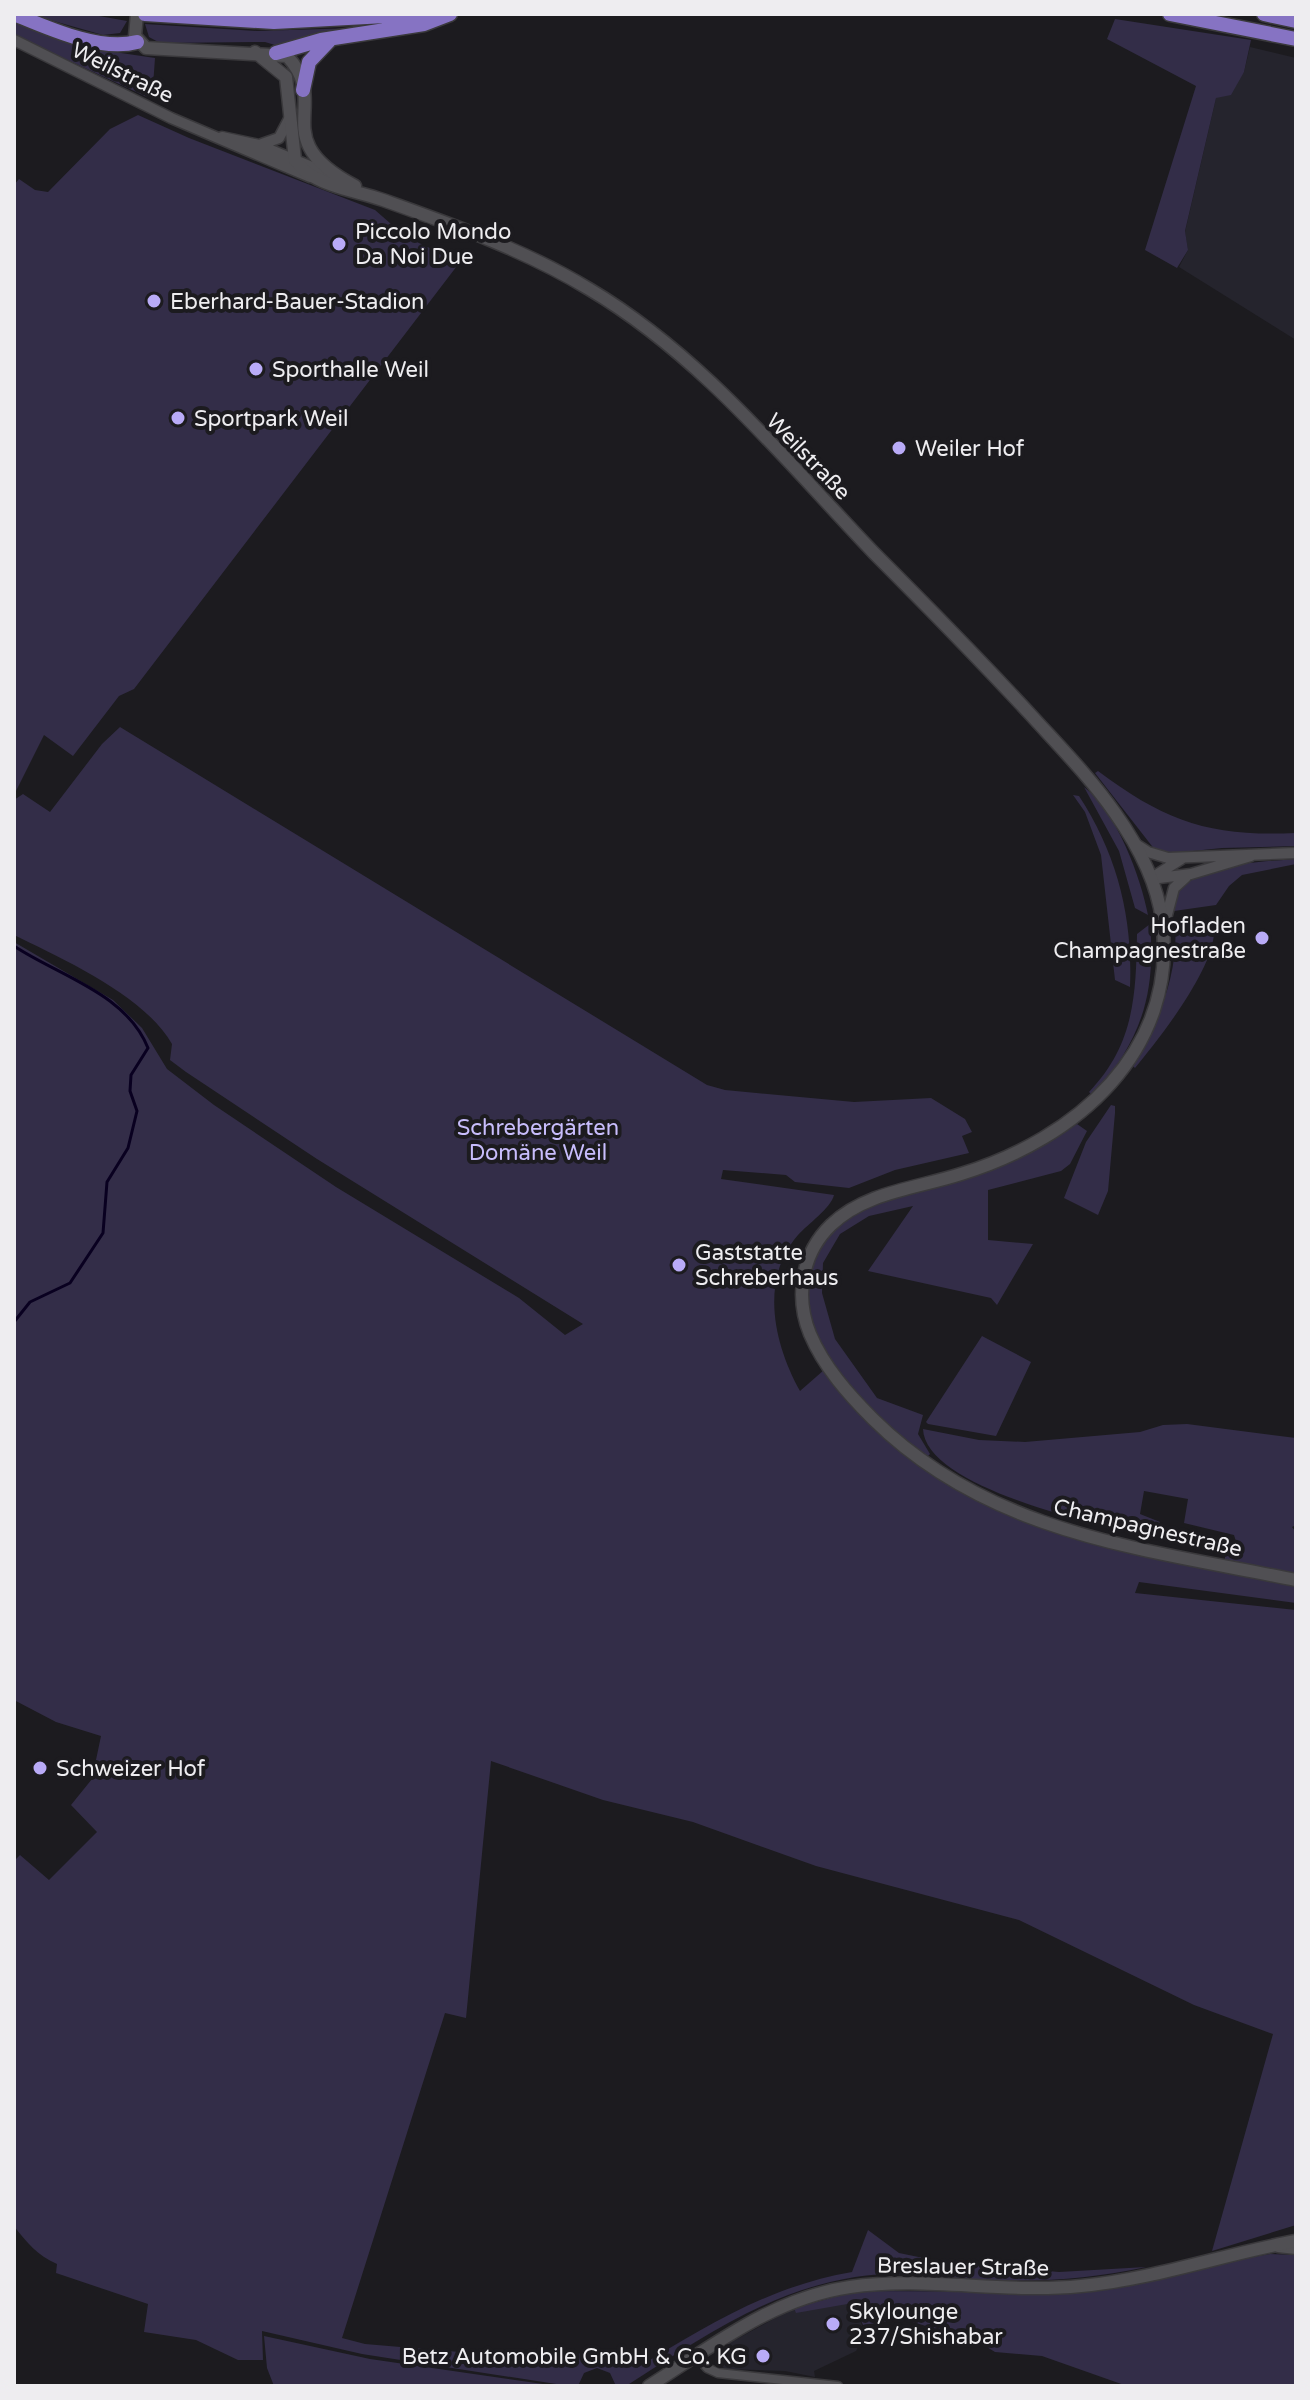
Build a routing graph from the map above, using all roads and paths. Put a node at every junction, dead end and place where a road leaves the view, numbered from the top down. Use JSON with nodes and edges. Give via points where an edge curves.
{"nodes":[{"id":1,"x":14,"y":14,"type":"edge"},
{"id":2,"x":137,"y":14,"type":"edge"},
{"id":3,"x":145,"y":14,"type":"edge"},
{"id":4,"x":422,"y":14,"type":"edge"},
{"id":5,"x":450,"y":14,"type":"edge"},
{"id":6,"x":1170,"y":14,"type":"edge"},
{"id":7,"x":1264,"y":14,"type":"edge"},
{"id":8,"x":1296,"y":21,"type":"edge"},
{"id":9,"x":136,"y":36,"type":"junction"},
{"id":10,"x":333,"y":38,"type":"junction"},
{"id":11,"x":1296,"y":39,"type":"edge"},
{"id":12,"x":14,"y":40,"type":"edge"},
{"id":13,"x":255,"y":52,"type":"junction"},
{"id":14,"x":276,"y":53,"type":"junction"},
{"id":15,"x":303,"y":90,"type":"junction"},
{"id":16,"x":291,"y":114,"type":"junction"},
{"id":17,"x":216,"y":137,"type":"junction"},
{"id":18,"x":305,"y":142,"type":"junction"},
{"id":19,"x":259,"y":145,"type":"junction"},
{"id":20,"x":295,"y":160,"type":"junction"},
{"id":21,"x":272,"y":162,"type":"junction"},
{"id":22,"x":314,"y":178,"type":"junction"},
{"id":23,"x":341,"y":179,"type":"junction"},
{"id":24,"x":379,"y":198,"type":"junction"},
{"id":25,"x":1134,"y":842,"type":"junction"},
{"id":26,"x":1296,"y":853,"type":"edge"},
{"id":27,"x":1257,"y":854,"type":"junction"},
{"id":28,"x":1185,"y":857,"type":"junction"},
{"id":29,"x":1191,"y":874,"type":"junction"},
{"id":30,"x":1151,"y":879,"type":"junction"},
{"id":31,"x":1164,"y":899,"type":"junction"},
{"id":32,"x":1296,"y":1580,"type":"edge"},
{"id":33,"x":1296,"y":2241,"type":"edge"},
{"id":34,"x":1266,"y":2247,"type":"junction"},
{"id":35,"x":1296,"y":2250,"type":"edge"},
{"id":36,"x":696,"y":2355,"type":"junction"},
{"id":37,"x":649,"y":2386,"type":"edge"},
{"id":38,"x":838,"y":2386,"type":"edge"}],
"edges":[{"from":1,"to":9,"type":"highway","via":[[94,40],[121,44]]},
{"from":2,"to":9,"type":"main road"},
{"from":3,"to":4,"type":"highway","via":[[274,22]]},
{"from":5,"to":10,"type":"highway","via":[[424,24]]},
{"from":6,"to":11,"type":"highway"},
{"from":7,"to":8,"type":"highway"},
{"from":9,"to":13,"type":"main road","via":[[146,48],[161,51]]},
{"from":10,"to":14,"type":"highway"},
{"from":10,"to":15,"type":"highway","via":[[309,62]]},
{"from":12,"to":17,"type":"street","name":"Weilstraße"},
{"from":13,"to":14,"type":"main road"},
{"from":13,"to":16,"type":"main road","via":[[286,77]]},
{"from":14,"to":15,"type":"main road","via":[[290,58]]},
{"from":15,"to":18,"type":"main road"},
{"from":16,"to":19,"type":"street","via":[[279,138]]},
{"from":16,"to":20,"type":"main road"},
{"from":17,"to":19,"type":"street","name":"Weilstraße"},
{"from":17,"to":21,"type":"street","name":"Weilstraße"},
{"from":18,"to":20,"type":"street"},
{"from":18,"to":23,"type":"main road","via":[[315,160]]},
{"from":19,"to":20,"type":"street","name":"Weilstraße"},
{"from":20,"to":21,"type":"street"},
{"from":20,"to":22,"type":"main road"},
{"from":20,"to":23,"type":"street","name":"Weilstraße"},
{"from":21,"to":22,"type":"street","name":"Weilstraße"},
{"from":22,"to":24,"type":"main road","name":"Weilstraße"},
{"from":23,"to":24,"type":"main road","name":"Weilstraße"},
{"from":24,"to":25,"type":"main road","name":"Weilstraße","via":[[548,266],[666,342],[1023,707],[1100,793]]},
{"from":25,"to":28,"type":"street","via":[[1155,855]]},
{"from":25,"to":30,"type":"main road","name":"Weilstraße"},
{"from":26,"to":27,"type":"street"},
{"from":27,"to":28,"type":"street"},
{"from":27,"to":29,"type":"street"},
{"from":28,"to":30,"type":"street"},
{"from":29,"to":30,"type":"street"},
{"from":29,"to":31,"type":"street"},
{"from":30,"to":31,"type":"main road","name":"Champagnestraße"},
{"from":31,"to":32,"type":"main road","name":"Champagnestraße","via":[[1161,974],[1153,1010],[1130,1059],[1104,1092],[1058,1132],[1019,1153],[876,1198],[841,1216],[817,1241],[806,1265],[804,1318],[823,1360],[868,1414],[933,1469],[989,1502],[1073,1533]]},
{"from":33,"to":34,"type":"main road","name":"Breslauer Straße"},
{"from":34,"to":35,"type":"street"},
{"from":34,"to":36,"type":"main road","name":"Breslauer Straße","via":[[1081,2286],[882,2284],[839,2289],[763,2314]]},
{"from":36,"to":37,"type":"main road","name":"Breslauer Straße"},
{"from":36,"to":38,"type":"street","via":[[715,2373]]}]}
